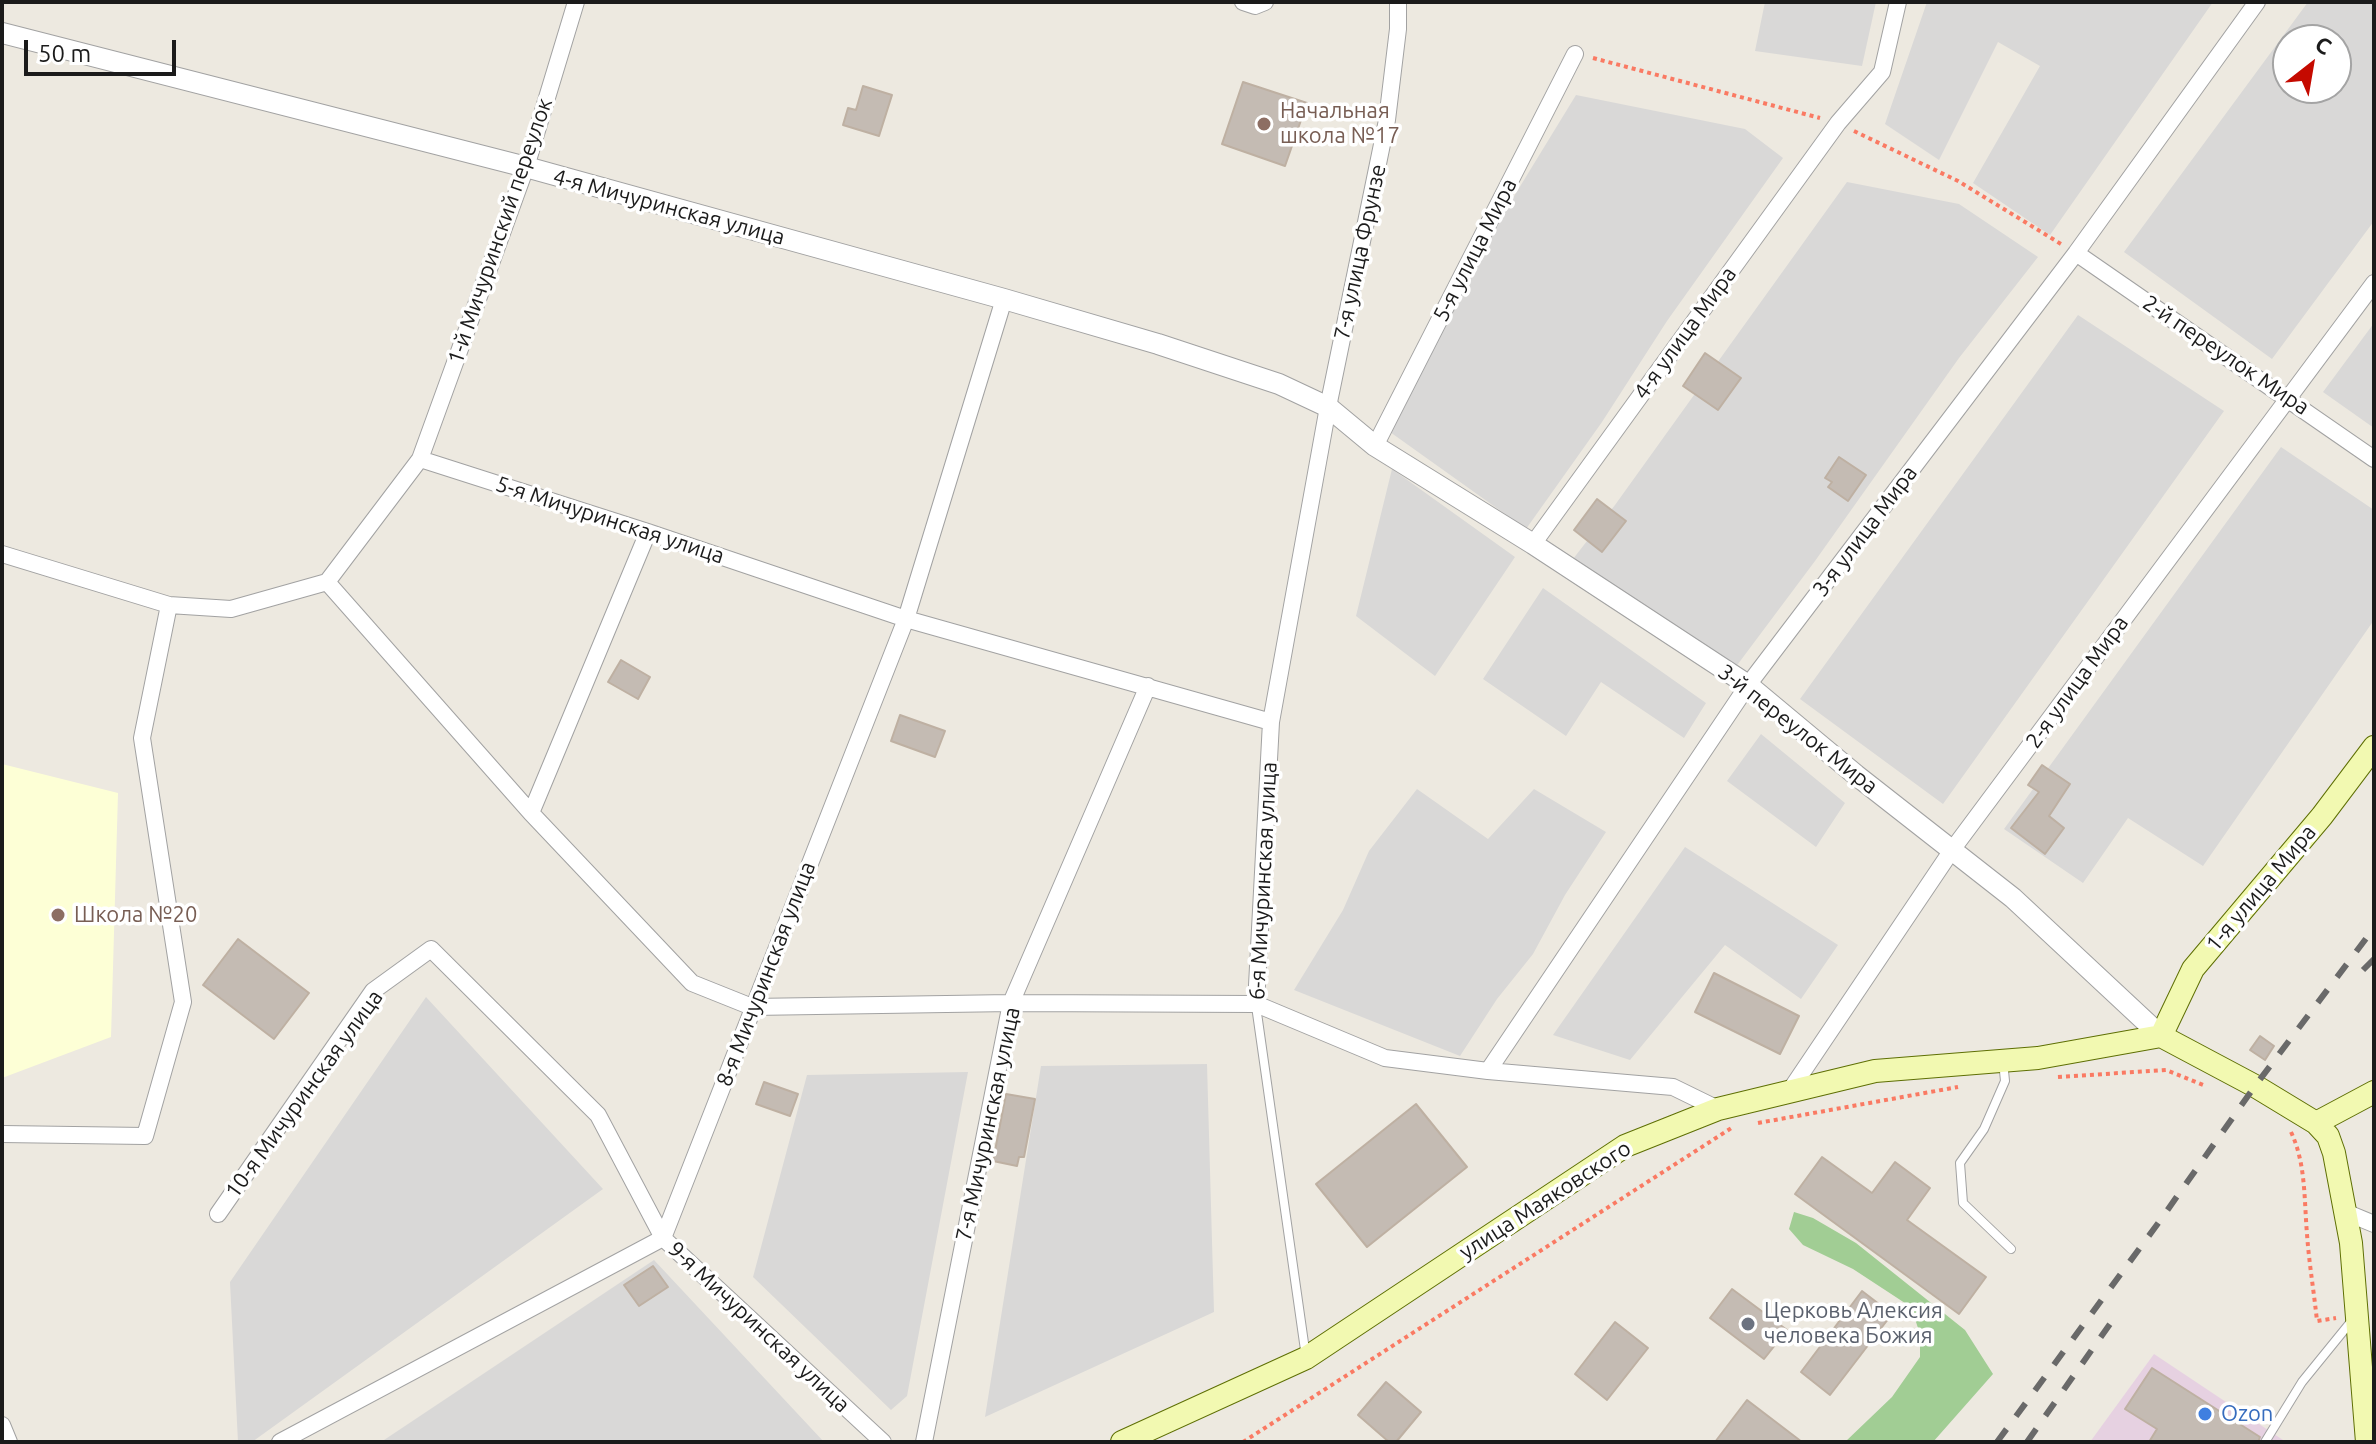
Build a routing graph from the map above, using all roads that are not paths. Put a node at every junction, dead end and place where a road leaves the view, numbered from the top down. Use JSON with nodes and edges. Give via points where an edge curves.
{"nodes":[{"id":1,"x":576,"y":2,"type":"edge"},
{"id":2,"x":1243,"y":2,"type":"edge"},
{"id":3,"x":1265,"y":2,"type":"edge"},
{"id":4,"x":1398,"y":2,"type":"edge"},
{"id":5,"x":1898,"y":2,"type":"edge"},
{"id":6,"x":2257,"y":2,"type":"edge"},
{"id":7,"x":2,"y":33,"type":"edge"},
{"id":8,"x":1575,"y":54,"type":"dead end"},
{"id":9,"x":526,"y":167,"type":"junction"},
{"id":10,"x":2076,"y":253,"type":"junction"},
{"id":11,"x":2374,"y":283,"type":"edge"},
{"id":12,"x":1004,"y":299,"type":"junction"},
{"id":13,"x":2287,"y":397,"type":"junction"},
{"id":14,"x":1328,"y":407,"type":"junction"},
{"id":15,"x":1375,"y":446,"type":"junction"},
{"id":16,"x":420,"y":459,"type":"junction"},
{"id":17,"x":2374,"y":459,"type":"edge"},
{"id":18,"x":648,"y":532,"type":"junction"},
{"id":19,"x":1533,"y":544,"type":"junction"},
{"id":20,"x":2,"y":554,"type":"edge"},
{"id":21,"x":327,"y":582,"type":"junction"},
{"id":22,"x":169,"y":605,"type":"junction"},
{"id":23,"x":906,"y":619,"type":"junction"},
{"id":24,"x":1748,"y":685,"type":"junction"},
{"id":25,"x":1148,"y":686,"type":"junction"},
{"id":26,"x":1271,"y":722,"type":"junction"},
{"id":27,"x":2374,"y":747,"type":"edge"},
{"id":28,"x":531,"y":813,"type":"junction"},
{"id":29,"x":1952,"y":850,"type":"junction"},
{"id":30,"x":431,"y":949,"type":"joint"},
{"id":31,"x":1011,"y":1003,"type":"junction"},
{"id":32,"x":1256,"y":1004,"type":"junction"},
{"id":33,"x":752,"y":1007,"type":"junction"},
{"id":34,"x":2161,"y":1036,"type":"junction"},
{"id":35,"x":2003,"y":1060,"type":"junction"},
{"id":36,"x":1488,"y":1071,"type":"junction"},
{"id":37,"x":1791,"y":1089,"type":"junction"},
{"id":38,"x":2374,"y":1092,"type":"edge"},
{"id":39,"x":1718,"y":1109,"type":"junction"},
{"id":40,"x":2316,"y":1123,"type":"junction"},
{"id":41,"x":2,"y":1134,"type":"edge"},
{"id":42,"x":2345,"y":1212,"type":"junction"},
{"id":43,"x":218,"y":1214,"type":"dead end"},
{"id":44,"x":2374,"y":1224,"type":"edge"},
{"id":45,"x":663,"y":1238,"type":"junction"},
{"id":46,"x":2011,"y":1249,"type":"dead end"},
{"id":47,"x":2357,"y":1314,"type":"junction"},
{"id":48,"x":1306,"y":1358,"type":"junction"},
{"id":49,"x":2,"y":1425,"type":"edge"},
{"id":50,"x":9,"y":1442,"type":"edge"},
{"id":51,"x":280,"y":1442,"type":"edge"},
{"id":52,"x":883,"y":1442,"type":"edge"},
{"id":53,"x":924,"y":1442,"type":"edge"},
{"id":54,"x":1122,"y":1442,"type":"edge"},
{"id":55,"x":2265,"y":1442,"type":"edge"},
{"id":56,"x":2367,"y":1442,"type":"edge"}],
"edges":[{"from":1,"to":9,"type":"street","name":"1-й Мичуринский переулок"},
{"from":2,"to":3,"type":"street"},
{"from":4,"to":14,"type":"street","name":"7-я улица Фрунзе","via":[[1387,120]]},
{"from":5,"to":19,"type":"street","name":"4-я улица Мира","via":[[1882,72],[1838,123]]},
{"from":6,"to":10,"type":"street","name":"3-я улица Мира"},
{"from":7,"to":9,"type":"street","name":"4-я Мичуринская улица"},
{"from":8,"to":15,"type":"street","name":"5-я улица Мира"},
{"from":9,"to":12,"type":"street","name":"4-я Мичуринская улица"},
{"from":9,"to":16,"type":"street","name":"1-й Мичуринский переулок"},
{"from":10,"to":13,"type":"street","name":"2-й переулок Мира"},
{"from":10,"to":24,"type":"street","name":"3-я улица Мира"},
{"from":11,"to":13,"type":"street","name":"2-я улица Мира"},
{"from":12,"to":14,"type":"street","name":"4-я Мичуринская улица","via":[[1279,384]]},
{"from":12,"to":23,"type":"street","name":"8-я Мичуринская улица"},
{"from":13,"to":17,"type":"street","name":"2-й переулок Мира"},
{"from":13,"to":29,"type":"street","name":"2-я улица Мира"},
{"from":14,"to":15,"type":"street","name":"3-й переулок Мира"},
{"from":14,"to":26,"type":"street","name":"6-я Мичуринская улица"},
{"from":15,"to":19,"type":"street","name":"3-й переулок Мира"},
{"from":16,"to":18,"type":"street","name":"5-я Мичуринская улица"},
{"from":16,"to":21,"type":"street"},
{"from":18,"to":23,"type":"street","name":"5-я Мичуринская улица"},
{"from":18,"to":28,"type":"street"},
{"from":19,"to":24,"type":"street","name":"3-й переулок Мира"},
{"from":20,"to":22,"type":"street"},
{"from":21,"to":22,"type":"street","via":[[231,609]]},
{"from":21,"to":28,"type":"street"},
{"from":22,"to":41,"type":"street","via":[[142,738],[183,1002],[145,1136]]},
{"from":23,"to":25,"type":"street","name":"5-я Мичуринская улица"},
{"from":23,"to":33,"type":"street","name":"8-я Мичуринская улица"},
{"from":24,"to":29,"type":"street","name":"3-й переулок Мира"},
{"from":24,"to":36,"type":"street","name":"3-я улица Мира"},
{"from":25,"to":26,"type":"street","name":"5-я Мичуринская улица"},
{"from":25,"to":31,"type":"street","name":"7-я Мичуринская улица"},
{"from":26,"to":32,"type":"street","name":"6-я Мичуринская улица"},
{"from":27,"to":34,"type":"main road","name":"1-я улица Мира","via":[[2193,969]]},
{"from":28,"to":33,"type":"street","via":[[692,983]]},
{"from":29,"to":34,"type":"street","name":"3-й переулок Мира","via":[[2013,898]]},
{"from":29,"to":37,"type":"street","name":"2-я улица Мира"},
{"from":30,"to":43,"type":"street","name":"10-я Мичуринская улица","via":[[373,991]]},
{"from":30,"to":45,"type":"street","name":"9-я Мичуринская улица","via":[[598,1115]]},
{"from":31,"to":32,"type":"street"},
{"from":31,"to":33,"type":"street"},
{"from":31,"to":53,"type":"street","name":"7-я Мичуринская улица"},
{"from":32,"to":36,"type":"street","via":[[1385,1058]]},
{"from":32,"to":48,"type":"lane","name":"6-я Мичуринская улица"},
{"from":33,"to":45,"type":"street","name":"8-я Мичуринская улица"},
{"from":34,"to":35,"type":"main road","name":"улица Маяковского"},
{"from":34,"to":40,"type":"main road"},
{"from":35,"to":37,"type":"main road","name":"улица Маяковского","via":[[1875,1071]]},
{"from":35,"to":46,"type":"lane","via":[[2005,1081],[1984,1129],[1960,1163],[1963,1203]]},
{"from":36,"to":39,"type":"street","via":[[1673,1087]]},
{"from":37,"to":39,"type":"main road","name":"улица Маяковского"},
{"from":38,"to":40,"type":"main road"},
{"from":39,"to":48,"type":"main road","name":"улица Маяковского","via":[[1625,1146]]},
{"from":40,"to":42,"type":"main road","via":[[2334,1153]]},
{"from":42,"to":44,"type":"street"},
{"from":42,"to":47,"type":"main road"},
{"from":45,"to":51,"type":"street"},
{"from":45,"to":52,"type":"street","name":"9-я Мичуринская улица"},
{"from":47,"to":55,"type":"lane","via":[[2302,1382]]},
{"from":47,"to":56,"type":"main road"},
{"from":48,"to":54,"type":"main road","name":"улица Маяковского"},
{"from":49,"to":50,"type":"street"}]}
